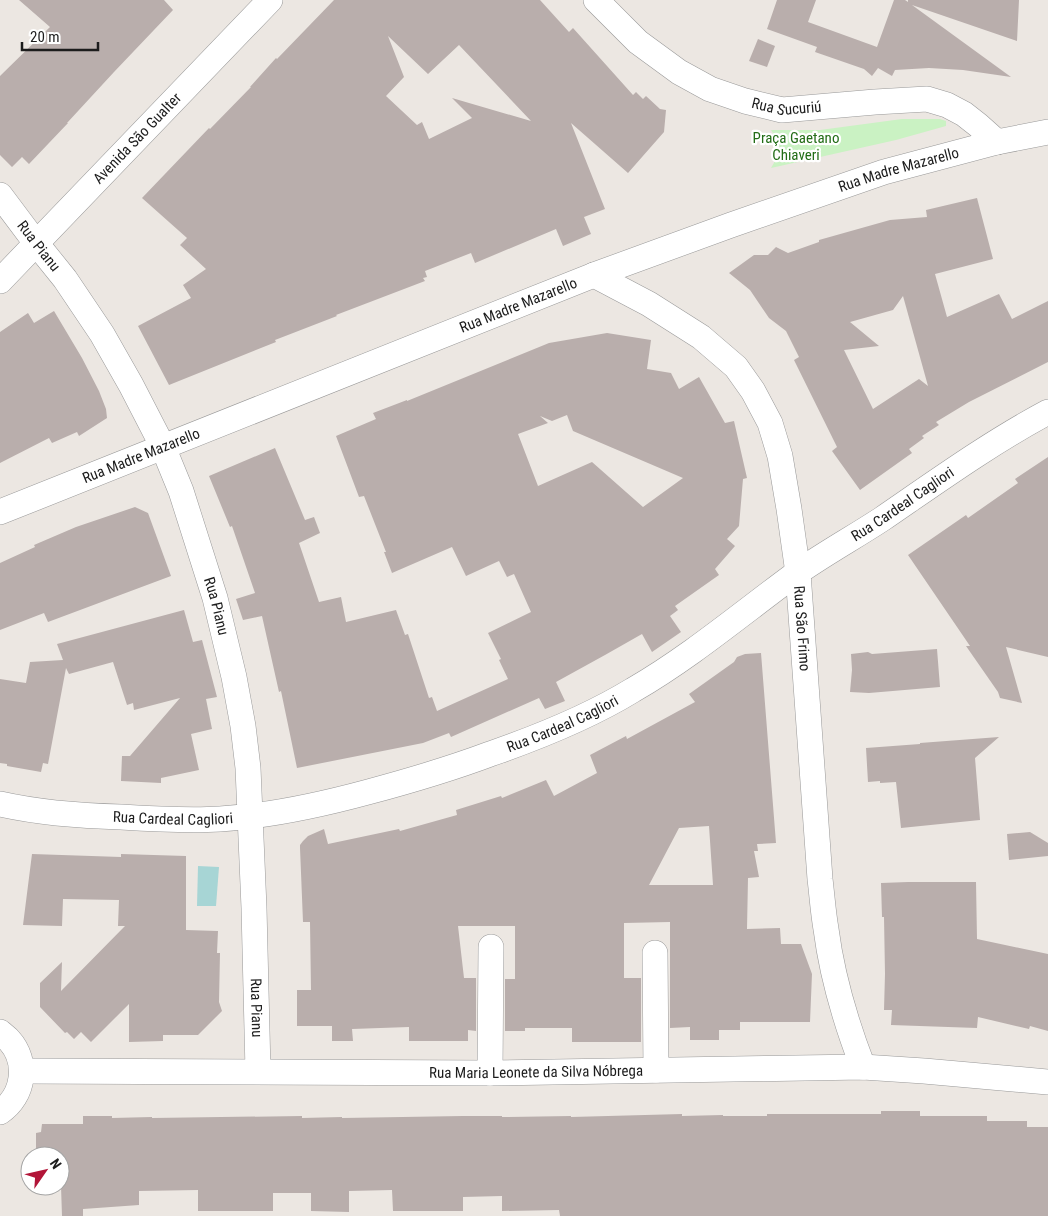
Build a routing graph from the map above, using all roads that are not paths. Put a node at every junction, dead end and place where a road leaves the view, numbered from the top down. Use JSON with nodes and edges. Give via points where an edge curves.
{"nodes":[{"id":1,"x":270,"y":0,"type":"edge"},
{"id":2,"x":596,"y":0,"type":"edge"},
{"id":3,"x":1048,"y":132,"type":"edge"},
{"id":4,"x":997,"y":142,"type":"junction"},
{"id":5,"x":0,"y":195,"type":"edge"},
{"id":6,"x":36,"y":243,"type":"junction"},
{"id":7,"x":594,"y":275,"type":"junction"},
{"id":8,"x":1,"y":279,"type":"edge"},
{"id":9,"x":1048,"y":412,"type":"edge"},
{"id":10,"x":163,"y":446,"type":"junction"},
{"id":11,"x":0,"y":512,"type":"edge"},
{"id":12,"x":798,"y":573,"type":"junction"},
{"id":13,"x":0,"y":804,"type":"edge"},
{"id":14,"x":251,"y":816,"type":"junction"},
{"id":15,"x":491,"y":948,"type":"dead end"},
{"id":16,"x":655,"y":952,"type":"dead end"},
{"id":17,"x":0,"y":1032,"type":"edge"},
{"id":18,"x":863,"y":1067,"type":"junction"},
{"id":19,"x":656,"y":1070,"type":"junction"},
{"id":20,"x":22,"y":1071,"type":"junction"},
{"id":21,"x":258,"y":1071,"type":"junction"},
{"id":22,"x":490,"y":1073,"type":"junction"},
{"id":23,"x":1048,"y":1082,"type":"edge"},
{"id":24,"x":0,"y":1112,"type":"edge"}],
"edges":[{"from":1,"to":6,"type":"street","name":"Avenida São Gualter"},
{"from":2,"to":4,"type":"street","name":"Rua Sucuriú","via":[[638,42],[679,72],[710,89],[782,110],[927,99],[964,114]]},
{"from":3,"to":4,"type":"street","name":"Rua Madre Mazarello"},
{"from":4,"to":7,"type":"street","name":"Rua Madre Mazarello","via":[[884,172]]},
{"from":5,"to":6,"type":"street","name":"Rua Pianu"},
{"from":6,"to":8,"type":"street","name":"Avenida São Gualter"},
{"from":6,"to":10,"type":"street","name":"Rua Pianu","via":[[66,279],[102,334]]},
{"from":7,"to":10,"type":"street","name":"Rua Madre Mazarello"},
{"from":7,"to":12,"type":"street","name":"Rua São Frimo","via":[[701,337],[736,367],[753,391],[770,423],[780,456]]},
{"from":9,"to":12,"type":"street","name":"Rua Cardeal Cagliori","via":[[968,460]]},
{"from":10,"to":11,"type":"street","name":"Rua Madre Mazarello"},
{"from":10,"to":14,"type":"street","name":"Rua Pianu","via":[[215,598],[243,726]]},
{"from":12,"to":14,"type":"street","name":"Rua Cardeal Cagliori","via":[[673,664],[588,714],[510,747],[410,781],[322,805]]},
{"from":12,"to":18,"type":"street","name":"Rua São Frimo","via":[[826,929],[842,1007]]},
{"from":13,"to":14,"type":"street","name":"Rua Cardeal Cagliori","via":[[97,816],[217,819]]},
{"from":14,"to":21,"type":"street","name":"Rua Pianu"},
{"from":15,"to":22,"type":"street"},
{"from":16,"to":19,"type":"street"},
{"from":17,"to":20,"type":"street","via":[[18,1054]]},
{"from":18,"to":19,"type":"street","name":"Rua Maria Leonete da Silva Nóbrega"},
{"from":18,"to":23,"type":"street","name":"Rua Maria Leonete da Silva Nóbrega"},
{"from":19,"to":22,"type":"street","name":"Rua Maria Leonete da Silva Nóbrega"},
{"from":20,"to":21,"type":"street","name":"Rua Maria Leonete da Silva Nóbrega"},
{"from":20,"to":24,"type":"street","via":[[20,1086],[13,1100]]},
{"from":21,"to":22,"type":"street","name":"Rua Maria Leonete da Silva Nóbrega"}]}
